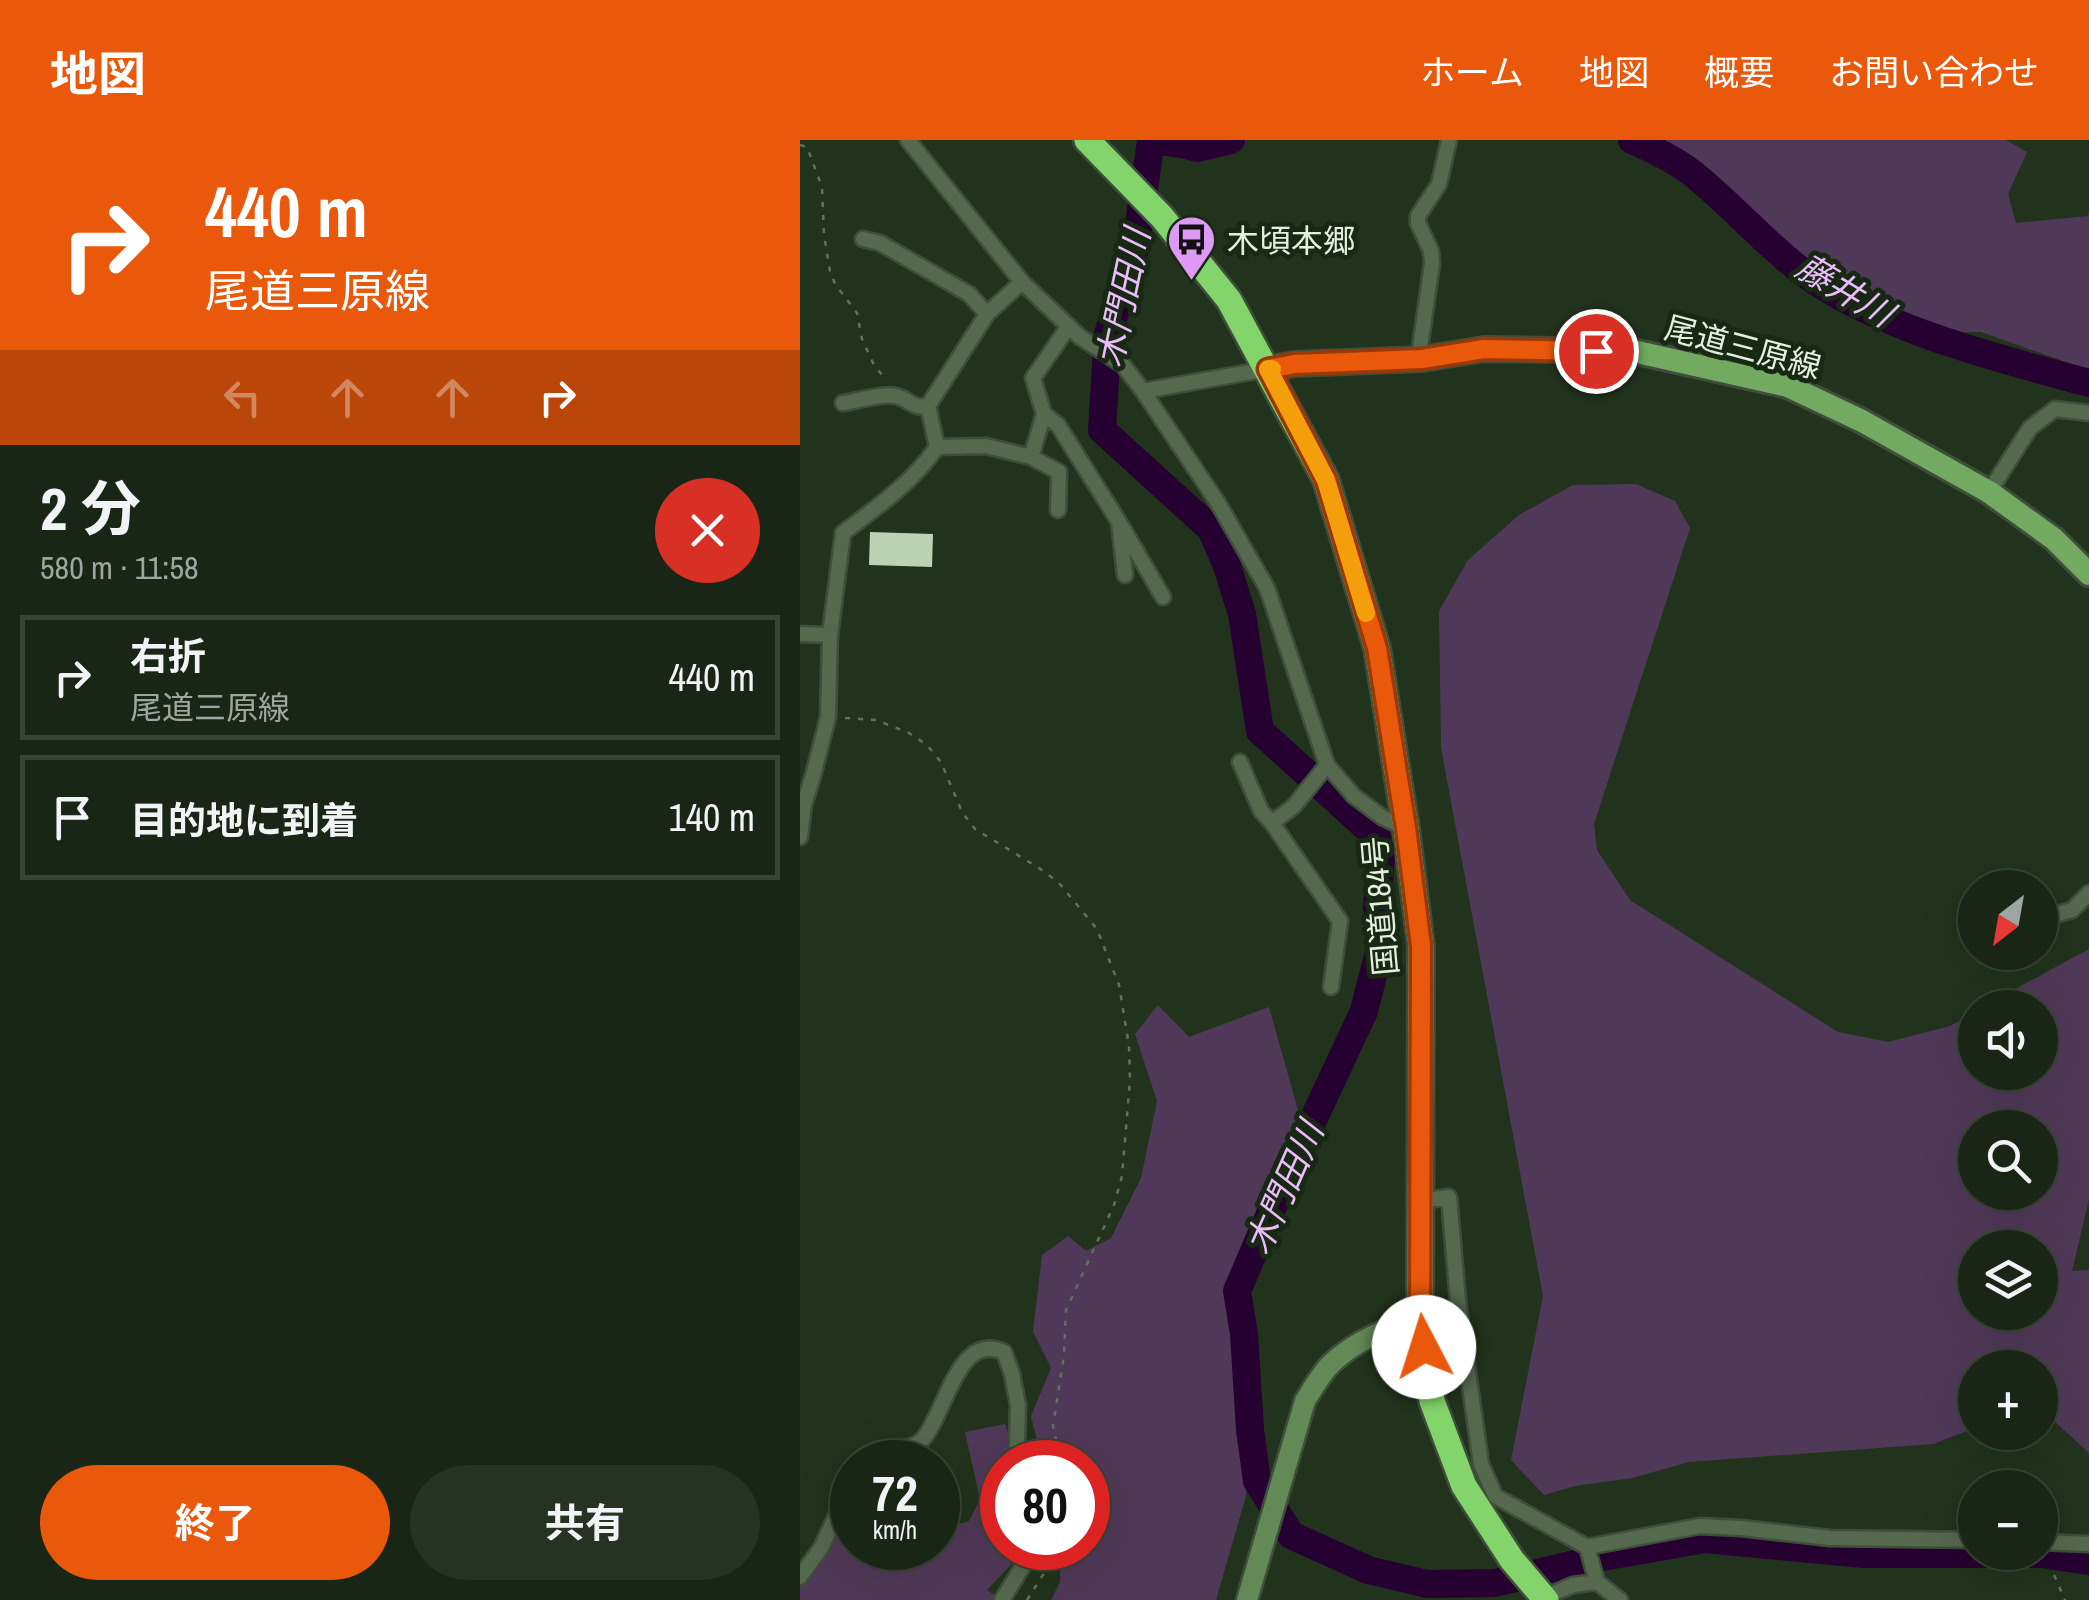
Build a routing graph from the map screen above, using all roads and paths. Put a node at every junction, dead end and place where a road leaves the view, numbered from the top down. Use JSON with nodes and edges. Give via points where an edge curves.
{"nodes":[{"id":1,"x":908,"y":140,"type":"edge"},
{"id":2,"x":1087,"y":140,"type":"edge"},
{"id":3,"x":1449,"y":140,"type":"edge"},
{"id":4,"x":800,"y":145,"type":"edge"},
{"id":5,"x":863,"y":240,"type":"dead end"},
{"id":6,"x":1022,"y":282,"type":"junction"},
{"id":7,"x":987,"y":314,"type":"junction"},
{"id":8,"x":1068,"y":326,"type":"junction"},
{"id":9,"x":1422,"y":359,"type":"junction"},
{"id":10,"x":1268,"y":369,"type":"junction"},
{"id":11,"x":1143,"y":391,"type":"junction"},
{"id":12,"x":895,"y":395,"type":"junction"},
{"id":13,"x":843,"y":403,"type":"dead end"},
{"id":14,"x":928,"y":406,"type":"junction"},
{"id":15,"x":2089,"y":413,"type":"edge"},
{"id":16,"x":1044,"y":414,"type":"junction"},
{"id":17,"x":937,"y":448,"type":"junction"},
{"id":18,"x":1030,"y":457,"type":"junction"},
{"id":19,"x":1989,"y":492,"type":"junction"},
{"id":20,"x":1058,"y":510,"type":"dead end"},
{"id":21,"x":1118,"y":522,"type":"junction"},
{"id":22,"x":2089,"y":574,"type":"edge"},
{"id":23,"x":1125,"y":575,"type":"dead end"},
{"id":24,"x":1163,"y":597,"type":"dead end"},
{"id":25,"x":800,"y":634,"type":"edge"},
{"id":26,"x":830,"y":636,"type":"junction"},
{"id":27,"x":828,"y":717,"type":"junction"},
{"id":28,"x":1240,"y":762,"type":"dead end"},
{"id":29,"x":1327,"y":765,"type":"junction"},
{"id":30,"x":1272,"y":824,"type":"junction"},
{"id":31,"x":1406,"y":828,"type":"junction"},
{"id":32,"x":800,"y":837,"type":"edge"},
{"id":33,"x":2089,"y":892,"type":"edge"},
{"id":34,"x":2058,"y":914,"type":"edge"},
{"id":35,"x":1331,"y":987,"type":"dead end"},
{"id":36,"x":1420,"y":1201,"type":"junction"},
{"id":37,"x":1420,"y":1320,"type":"junction"},
{"id":38,"x":921,"y":1440,"type":"edge"},
{"id":39,"x":1018,"y":1440,"type":"edge"},
{"id":40,"x":1057,"y":1440,"type":"edge"},
{"id":41,"x":830,"y":1528,"type":"edge"},
{"id":42,"x":1958,"y":1540,"type":"edge"},
{"id":43,"x":2058,"y":1543,"type":"edge"},
{"id":44,"x":2089,"y":1544,"type":"edge"},
{"id":45,"x":1587,"y":1547,"type":"junction"},
{"id":46,"x":1020,"y":1570,"type":"edge"},
{"id":47,"x":1046,"y":1570,"type":"edge"},
{"id":48,"x":2054,"y":1575,"type":"dead end"},
{"id":49,"x":800,"y":1578,"type":"edge"},
{"id":50,"x":1597,"y":1582,"type":"junction"},
{"id":51,"x":1542,"y":1598,"type":"edge"},
{"id":52,"x":1002,"y":1600,"type":"edge"},
{"id":53,"x":1027,"y":1600,"type":"edge"},
{"id":54,"x":1246,"y":1600,"type":"edge"},
{"id":55,"x":1620,"y":1600,"type":"edge"},
{"id":56,"x":2064,"y":1600,"type":"edge"}],
"edges":[{"from":1,"to":6,"type":"street"},
{"from":2,"to":10,"type":"highway","name":"国道184号","via":[[1229,300]]},
{"from":3,"to":9,"type":"street","via":[[1439,184],[1418,216],[1432,251]]},
{"from":4,"to":12,"type":"path","via":[[807,147],[822,187],[830,271]]},
{"from":5,"to":7,"type":"street","via":[[880,243],[969,294]]},
{"from":6,"to":7,"type":"street"},
{"from":6,"to":8,"type":"street"},
{"from":7,"to":14,"type":"street"},
{"from":8,"to":11,"type":"street","via":[[1123,364]]},
{"from":8,"to":16,"type":"street","via":[[1033,378]]},
{"from":9,"to":10,"type":"main road","name":"尾道三原線"},
{"from":9,"to":19,"type":"main road","name":"尾道三原線","via":[[1484,349],[1633,351],[1788,386]]},
{"from":10,"to":11,"type":"street"},
{"from":10,"to":31,"type":"highway","name":"国道184号","via":[[1326,480],[1377,648]]},
{"from":11,"to":29,"type":"street","via":[[1266,588]]},
{"from":12,"to":13,"type":"street"},
{"from":12,"to":14,"type":"street"},
{"from":14,"to":17,"type":"street"},
{"from":15,"to":19,"type":"street","via":[[2055,409],[2030,428]]},
{"from":16,"to":18,"type":"street"},
{"from":16,"to":21,"type":"street","via":[[1058,425]]},
{"from":17,"to":18,"type":"street","via":[[986,446]]},
{"from":17,"to":26,"type":"street","via":[[922,470],[843,533]]},
{"from":18,"to":20,"type":"street","via":[[1059,472]]},
{"from":19,"to":22,"type":"main road","name":"尾道三原線"},
{"from":21,"to":23,"type":"street"},
{"from":21,"to":24,"type":"street"},
{"from":25,"to":26,"type":"street"},
{"from":26,"to":27,"type":"street"},
{"from":27,"to":32,"type":"street"},
{"from":27,"to":40,"type":"path","via":[[876,720],[926,745],[975,829],[1059,884],[1096,929],[1119,984],[1130,1080],[1122,1176],[1066,1310]]},
{"from":28,"to":30,"type":"street"},
{"from":29,"to":30,"type":"street"},
{"from":29,"to":31,"type":"street","via":[[1354,796]]},
{"from":30,"to":35,"type":"street","via":[[1340,920]]},
{"from":31,"to":36,"type":"highway","name":"国道184号","via":[[1421,946]]},
{"from":33,"to":34,"type":"street"},
{"from":36,"to":37,"type":"highway","name":"国道184号"},
{"from":36,"to":45,"type":"street","via":[[1449,1197],[1481,1464],[1495,1496]]},
{"from":37,"to":51,"type":"highway","name":"国道184号","via":[[1432,1401],[1464,1486]]},
{"from":37,"to":54,"type":"street","via":[[1396,1325],[1333,1362],[1305,1401]]},
{"from":38,"to":39,"type":"street","via":[[966,1360],[992,1346],[1004,1352],[1012,1374]]},
{"from":41,"to":49,"type":"street"},
{"from":42,"to":45,"type":"street","via":[[1830,1538],[1700,1526]]},
{"from":43,"to":44,"type":"street"},
{"from":45,"to":50,"type":"street"},
{"from":46,"to":52,"type":"street"},
{"from":47,"to":53,"type":"path"},
{"from":48,"to":56,"type":"path"},
{"from":50,"to":51,"type":"street"},
{"from":50,"to":55,"type":"street"}]}
